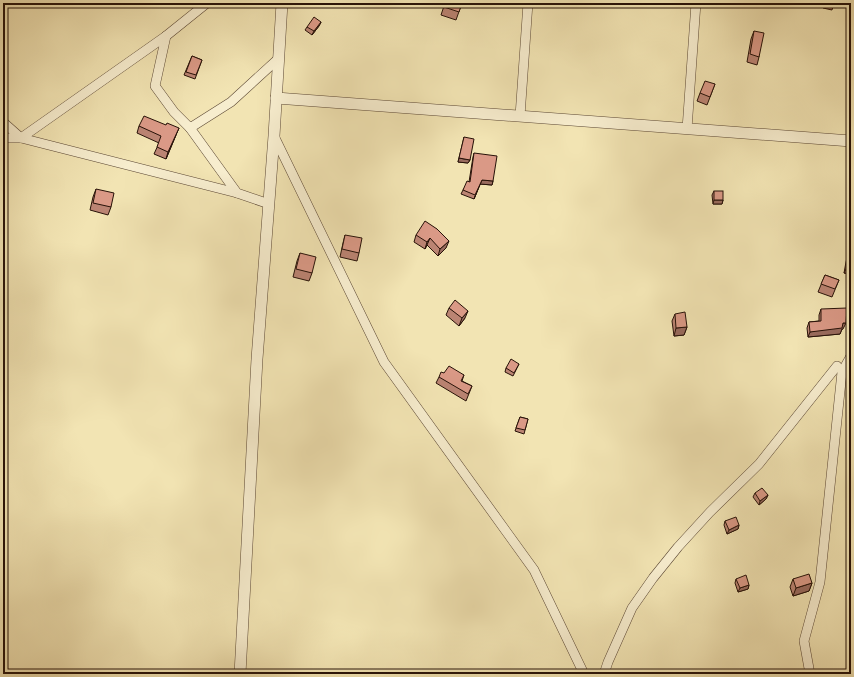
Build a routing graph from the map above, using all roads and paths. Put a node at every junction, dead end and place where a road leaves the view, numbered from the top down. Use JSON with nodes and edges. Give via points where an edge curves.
{"nodes":[{"id":1,"x":207,"y":3,"type":"edge"},
{"id":2,"x":528,"y":3,"type":"edge"},
{"id":3,"x":696,"y":3,"type":"edge"},
{"id":4,"x":280,"y":6,"type":"edge"},
{"id":5,"x":166,"y":36,"type":"junction"},
{"id":6,"x":278,"y":59,"type":"junction"},
{"id":7,"x":276,"y":98,"type":"junction"},
{"id":8,"x":520,"y":116,"type":"junction"},
{"id":9,"x":3,"y":122,"type":"edge"},
{"id":10,"x":190,"y":128,"type":"junction"},
{"id":11,"x":687,"y":128,"type":"junction"},
{"id":12,"x":274,"y":136,"type":"junction"},
{"id":13,"x":3,"y":138,"type":"edge"},
{"id":14,"x":21,"y":138,"type":"junction"},
{"id":15,"x":851,"y":141,"type":"edge"},
{"id":16,"x":238,"y":193,"type":"junction"},
{"id":17,"x":269,"y":204,"type":"junction"},
{"id":18,"x":851,"y":356,"type":"edge"},
{"id":19,"x":837,"y":366,"type":"dead end"},
{"id":20,"x":582,"y":673,"type":"edge"},
{"id":21,"x":240,"y":674,"type":"edge"},
{"id":22,"x":604,"y":674,"type":"edge"},
{"id":23,"x":810,"y":674,"type":"edge"}],
"edges":[{"from":1,"to":5,"type":"street"},
{"from":2,"to":8,"type":"street"},
{"from":3,"to":11,"type":"street"},
{"from":4,"to":6,"type":"street"},
{"from":5,"to":10,"type":"street","via":[[155,86],[174,112]]},
{"from":5,"to":14,"type":"street"},
{"from":6,"to":7,"type":"street"},
{"from":6,"to":10,"type":"street","via":[[230,102]]},
{"from":7,"to":8,"type":"street"},
{"from":7,"to":12,"type":"street"},
{"from":8,"to":11,"type":"street"},
{"from":9,"to":14,"type":"street"},
{"from":10,"to":16,"type":"street"},
{"from":11,"to":15,"type":"street"},
{"from":12,"to":17,"type":"street"},
{"from":12,"to":20,"type":"street","via":[[384,362],[534,570]]},
{"from":13,"to":14,"type":"street"},
{"from":14,"to":16,"type":"street"},
{"from":16,"to":17,"type":"street"},
{"from":17,"to":21,"type":"street","via":[[257,359]]},
{"from":18,"to":23,"type":"street","via":[[842,372],[820,582],[804,641]]},
{"from":19,"to":22,"type":"street","via":[[759,464],[710,512],[653,578],[632,608]]}]}
